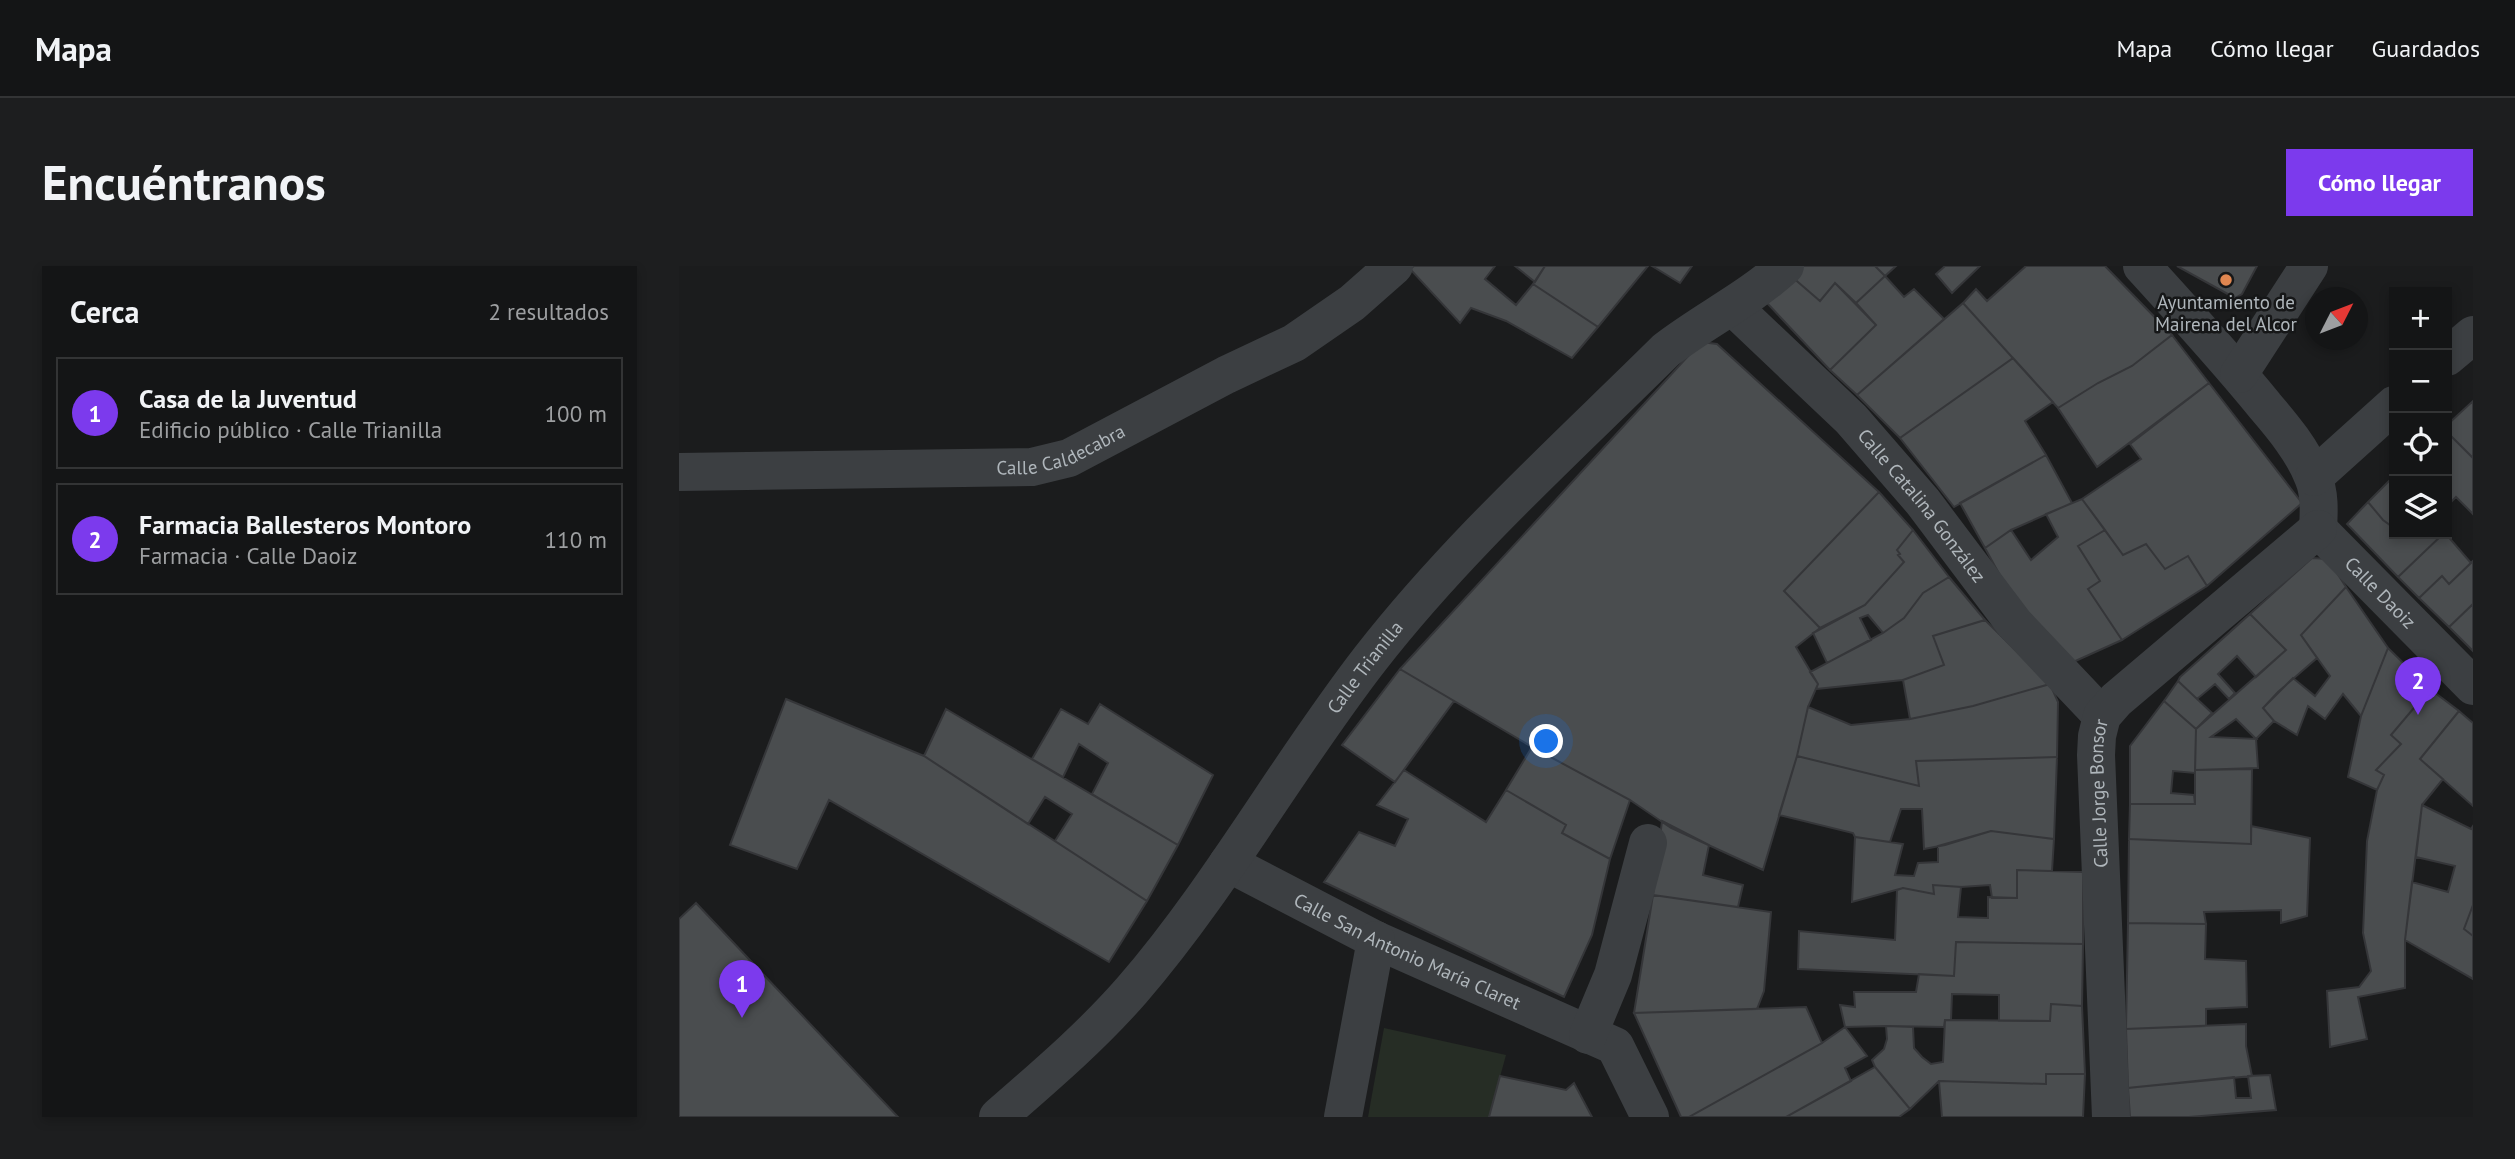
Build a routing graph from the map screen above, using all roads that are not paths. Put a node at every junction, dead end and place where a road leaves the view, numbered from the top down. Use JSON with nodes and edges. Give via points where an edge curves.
{"nodes":[{"id":1,"x":1394,"y":266,"type":"edge"},
{"id":2,"x":2142,"y":266,"type":"edge"},
{"id":3,"x":2309,"y":266,"type":"edge"},
{"id":4,"x":1777,"y":269,"type":"edge"},
{"id":5,"x":1732,"y":306,"type":"junction"},
{"id":6,"x":2473,"y":335,"type":"edge"},
{"id":7,"x":2452,"y":353,"type":"edge"},
{"id":8,"x":2239,"y":374,"type":"junction"},
{"id":9,"x":2389,"y":410,"type":"edge"},
{"id":10,"x":679,"y":472,"type":"edge"},
{"id":11,"x":2314,"y":477,"type":"junction"},
{"id":12,"x":2318,"y":529,"type":"junction"},
{"id":13,"x":2473,"y":686,"type":"edge"},
{"id":14,"x":2102,"y":716,"type":"junction"},
{"id":15,"x":1648,"y":843,"type":"dead end"},
{"id":16,"x":1228,"y":863,"type":"junction"},
{"id":17,"x":1376,"y":940,"type":"junction"},
{"id":18,"x":1588,"y":1035,"type":"junction"},
{"id":19,"x":998,"y":1117,"type":"edge"},
{"id":20,"x":1343,"y":1117,"type":"edge"},
{"id":21,"x":1650,"y":1117,"type":"edge"},
{"id":22,"x":2111,"y":1117,"type":"edge"}],
"edges":[{"from":1,"to":10,"type":"street","name":"Calle Caldecabra","via":[[1352,303],[1294,343],[1069,458],[1032,467]]},
{"from":2,"to":8,"type":"street"},
{"from":3,"to":8,"type":"street"},
{"from":4,"to":5,"type":"street","name":"Calle Trianilla","via":[[1757,290]]},
{"from":5,"to":14,"type":"street","name":"Calle Catalina González","via":[[1850,419],[1923,502],[2014,623]]},
{"from":5,"to":16,"type":"street","name":"Calle Trianilla","via":[[1666,350],[1422,596],[1327,718]]},
{"from":6,"to":7,"type":"street"},
{"from":8,"to":11,"type":"street","via":[[2285,430]]},
{"from":9,"to":11,"type":"street"},
{"from":11,"to":12,"type":"street"},
{"from":12,"to":13,"type":"street","name":"Calle Daoiz"},
{"from":12,"to":14,"type":"street","name":"Calle Jorge Bonsor","via":[[2139,679]]},
{"from":14,"to":22,"type":"street","name":"Calle Jorge Bonsor","via":[[2096,755]]},
{"from":15,"to":18,"type":"street","via":[[1613,975]]},
{"from":16,"to":17,"type":"street","name":"Calle San Antonio María Claret"},
{"from":16,"to":19,"type":"street","name":"Calle Trianilla","via":[[1132,990],[1074,1050]]},
{"from":17,"to":18,"type":"street","name":"Calle San Antonio María Claret"},
{"from":17,"to":20,"type":"street"},
{"from":18,"to":21,"type":"street","name":"Calle San Antonio María Claret","via":[[1615,1046]]}]}
